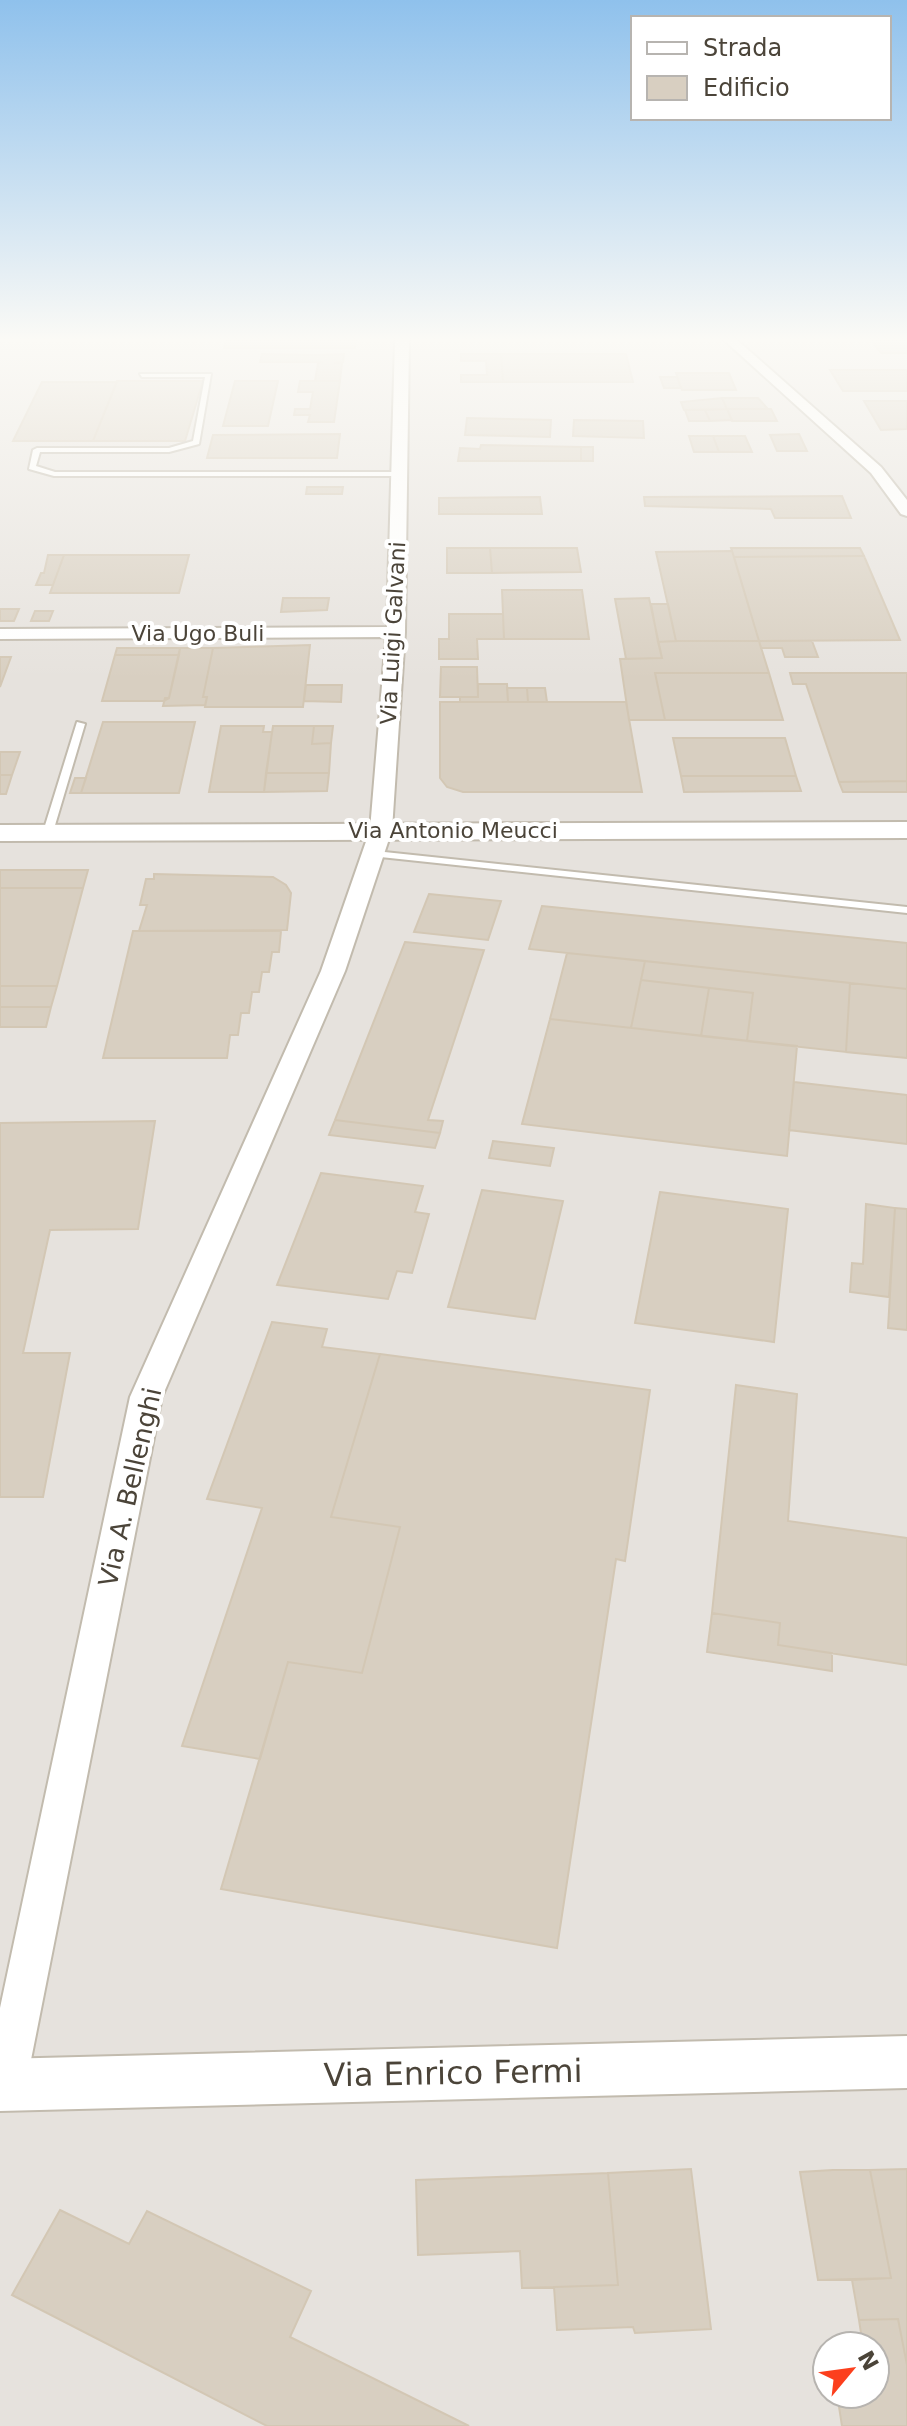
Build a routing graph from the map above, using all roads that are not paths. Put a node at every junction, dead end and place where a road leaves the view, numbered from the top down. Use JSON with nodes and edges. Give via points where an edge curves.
{"nodes":[{"id":1,"x":36,"y":453,"type":"edge"},
{"id":2,"x":399,"y":453,"type":"edge"},
{"id":3,"x":857,"y":453,"type":"edge"},
{"id":4,"x":399,"y":474,"type":"junction"},
{"id":5,"x":907,"y":511,"type":"edge"},
{"id":6,"x":396,"y":632,"type":"junction"},
{"id":7,"x":0,"y":634,"type":"edge"},
{"id":8,"x":80,"y":724,"type":"dead end"},
{"id":9,"x":907,"y":830,"type":"edge"},
{"id":10,"x":48,"y":832,"type":"junction"},
{"id":11,"x":0,"y":833,"type":"edge"},
{"id":12,"x":378,"y":842,"type":"junction"},
{"id":13,"x":907,"y":910,"type":"edge"},
{"id":14,"x":907,"y":2062,"type":"edge"},
{"id":15,"x":3,"y":2085,"type":"edge"}],
"edges":[{"from":1,"to":4,"type":"lane","via":[[32,467],[54,474]]},
{"from":2,"to":4,"type":"street","name":"Via Luigi Galvani"},
{"from":3,"to":5,"type":"street"},
{"from":4,"to":6,"type":"street","name":"Via Luigi Galvani"},
{"from":6,"to":7,"type":"street","name":"Via Ugo Buli"},
{"from":6,"to":12,"type":"street","name":"Via Luigi Galvani"},
{"from":8,"to":10,"type":"lane"},
{"from":9,"to":12,"type":"street","name":"Via Antonio Meucci"},
{"from":10,"to":11,"type":"street","name":"Via Antonio Meucci"},
{"from":10,"to":12,"type":"street","name":"Via Antonio Meucci"},
{"from":12,"to":13,"type":"lane"},
{"from":12,"to":15,"type":"street","name":"Via A. Bellenghi","via":[[333,971],[146,1397]]},
{"from":14,"to":15,"type":"street","name":"Via Enrico Fermi"}]}
